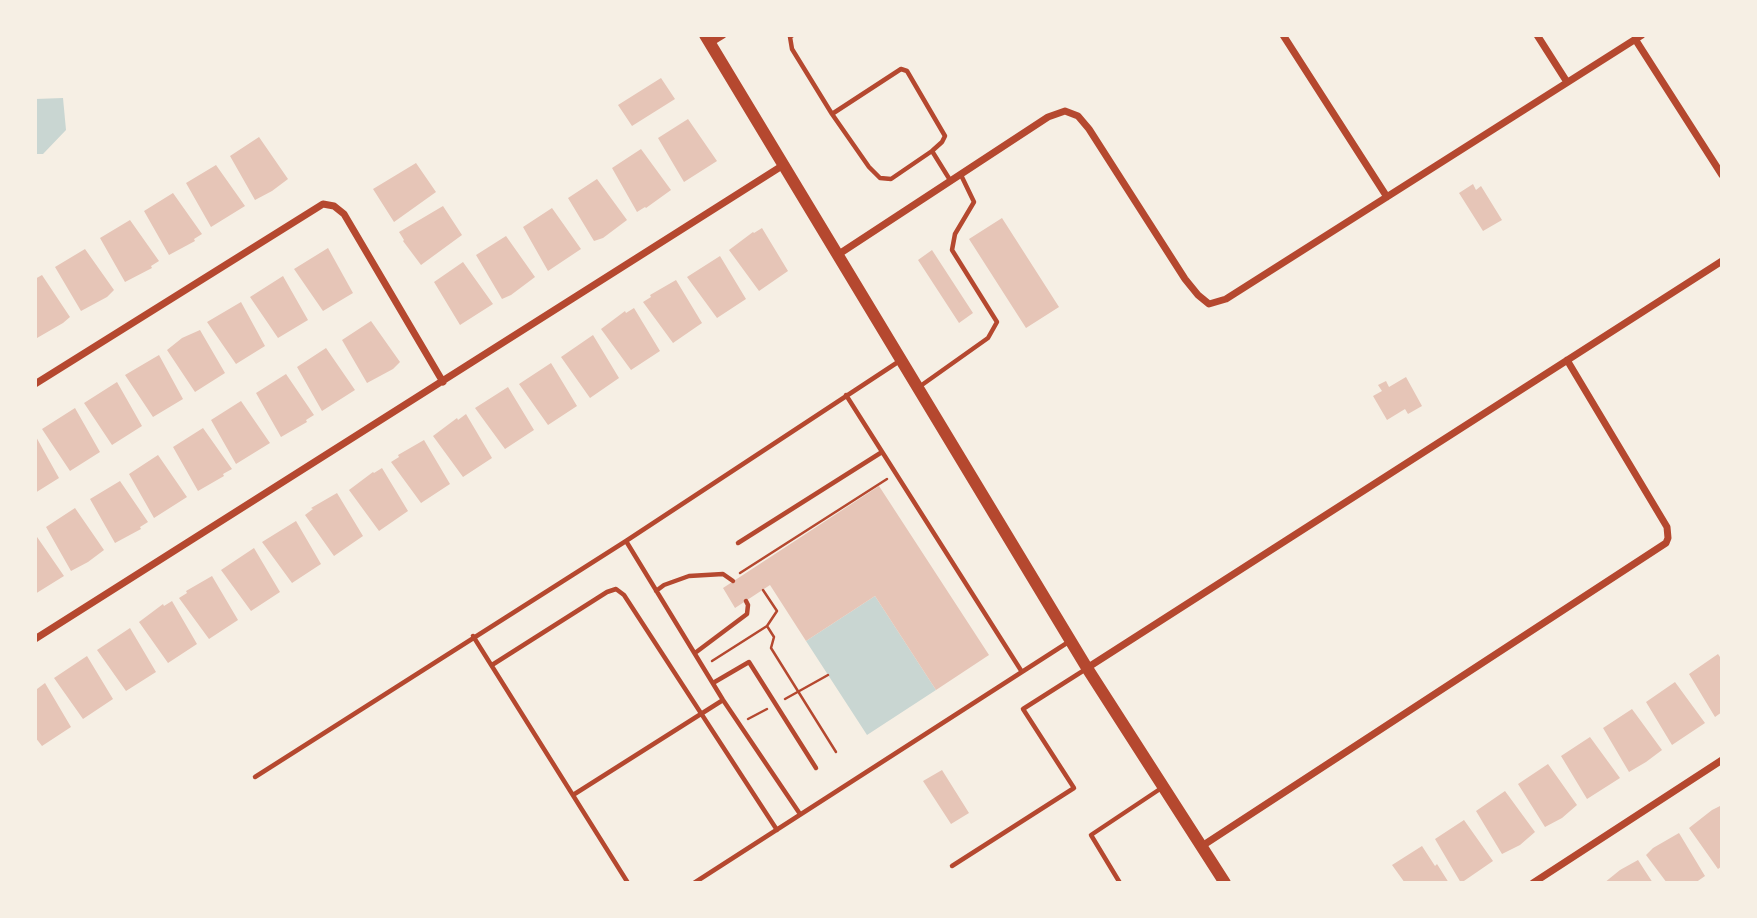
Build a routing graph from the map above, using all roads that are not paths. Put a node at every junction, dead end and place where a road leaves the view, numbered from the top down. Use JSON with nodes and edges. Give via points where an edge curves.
{"nodes":[{"id":1,"x":723,"y":35,"type":"edge"},
{"id":2,"x":793,"y":35,"type":"edge"},
{"id":3,"x":1283,"y":35,"type":"edge"},
{"id":4,"x":1537,"y":35,"type":"edge"},
{"id":5,"x":1638,"y":37,"type":"edge"},
{"id":6,"x":708,"y":39,"type":"edge"},
{"id":7,"x":1567,"y":82,"type":"junction"},
{"id":8,"x":832,"y":114,"type":"junction"},
{"id":9,"x":932,"y":151,"type":"junction"},
{"id":10,"x":785,"y":164,"type":"junction"},
{"id":11,"x":960,"y":174,"type":"junction"},
{"id":12,"x":1722,"y":175,"type":"edge"},
{"id":13,"x":950,"y":180,"type":"junction"},
{"id":14,"x":1387,"y":197,"type":"junction"},
{"id":15,"x":839,"y":254,"type":"junction"},
{"id":16,"x":1722,"y":261,"type":"edge"},
{"id":17,"x":1567,"y":360,"type":"junction"},
{"id":18,"x":900,"y":361,"type":"junction"},
{"id":19,"x":443,"y":382,"type":"junction"},
{"id":20,"x":35,"y":384,"type":"edge"},
{"id":21,"x":917,"y":388,"type":"junction"},
{"id":22,"x":846,"y":396,"type":"junction"},
{"id":23,"x":882,"y":452,"type":"junction"},
{"id":24,"x":626,"y":541,"type":"junction"},
{"id":25,"x":738,"y":542,"type":"dead end"},
{"id":26,"x":732,"y":580,"type":"road end"},
{"id":27,"x":656,"y":591,"type":"junction"},
{"id":28,"x":746,"y":601,"type":"dead end"},
{"id":29,"x":473,"y":636,"type":"junction"},
{"id":30,"x":35,"y":639,"type":"edge"},
{"id":31,"x":1070,"y":640,"type":"junction"},
{"id":32,"x":695,"y":653,"type":"junction"},
{"id":33,"x":492,"y":665,"type":"junction"},
{"id":34,"x":1087,"y":668,"type":"junction"},
{"id":35,"x":1022,"y":672,"type":"junction"},
{"id":36,"x":713,"y":683,"type":"junction"},
{"id":37,"x":723,"y":700,"type":"junction"},
{"id":38,"x":701,"y":713,"type":"junction"},
{"id":39,"x":1722,"y":760,"type":"edge"},
{"id":40,"x":816,"y":768,"type":"dead end"},
{"id":41,"x":255,"y":777,"type":"dead end"},
{"id":42,"x":1164,"y":787,"type":"junction"},
{"id":43,"x":573,"y":795,"type":"junction"},
{"id":44,"x":800,"y":815,"type":"junction"},
{"id":45,"x":778,"y":830,"type":"junction"},
{"id":46,"x":1202,"y":846,"type":"junction"},
{"id":47,"x":952,"y":866,"type":"dead end"},
{"id":48,"x":628,"y":883,"type":"edge"},
{"id":49,"x":694,"y":883,"type":"edge"},
{"id":50,"x":1120,"y":883,"type":"edge"},
{"id":51,"x":1226,"y":883,"type":"edge"},
{"id":52,"x":1533,"y":883,"type":"edge"}],
"edges":[{"from":1,"to":6,"type":"street"},
{"from":2,"to":8,"type":"lane","via":[[792,49]]},
{"from":3,"to":14,"type":"street"},
{"from":4,"to":7,"type":"street"},
{"from":5,"to":7,"type":"street"},
{"from":5,"to":12,"type":"street"},
{"from":6,"to":10,"type":"main road"},
{"from":7,"to":14,"type":"street"},
{"from":8,"to":9,"type":"lane","via":[[880,178],[891,179]]},
{"from":8,"to":9,"type":"lane","via":[[901,69],[907,71],[945,136]]},
{"from":9,"to":13,"type":"lane"},
{"from":10,"to":15,"type":"main road"},
{"from":10,"to":19,"type":"street"},
{"from":11,"to":13,"type":"street"},
{"from":11,"to":14,"type":"street","via":[[1048,117],[1065,111],[1078,116],[1185,279],[1209,304],[1226,299]]},
{"from":11,"to":21,"type":"lane","via":[[974,202],[955,234],[952,250],[997,322],[988,338]]},
{"from":13,"to":15,"type":"street"},
{"from":15,"to":18,"type":"main road"},
{"from":16,"to":17,"type":"street"},
{"from":17,"to":34,"type":"street"},
{"from":17,"to":46,"type":"street","via":[[1667,527],[1666,543]]},
{"from":18,"to":21,"type":"main road"},
{"from":18,"to":22,"type":"lane"},
{"from":19,"to":20,"type":"street","via":[[344,214],[323,204]]},
{"from":19,"to":30,"type":"street"},
{"from":21,"to":31,"type":"main road"},
{"from":22,"to":23,"type":"lane"},
{"from":22,"to":24,"type":"lane"},
{"from":23,"to":25,"type":"lane"},
{"from":23,"to":35,"type":"lane"},
{"from":24,"to":27,"type":"lane"},
{"from":24,"to":29,"type":"lane"},
{"from":26,"to":27,"type":"lane","via":[[723,574],[689,576]]},
{"from":27,"to":32,"type":"lane"},
{"from":28,"to":32,"type":"lane","via":[[747,614]]},
{"from":29,"to":33,"type":"lane"},
{"from":29,"to":41,"type":"lane"},
{"from":31,"to":34,"type":"main road"},
{"from":31,"to":35,"type":"lane"},
{"from":32,"to":36,"type":"lane"},
{"from":33,"to":38,"type":"lane","via":[[616,589]]},
{"from":33,"to":43,"type":"lane"},
{"from":34,"to":42,"type":"main road"},
{"from":34,"to":47,"type":"lane","via":[[1023,709],[1074,788]]},
{"from":35,"to":44,"type":"lane"},
{"from":36,"to":37,"type":"lane"},
{"from":36,"to":40,"type":"lane","via":[[748,662]]},
{"from":37,"to":38,"type":"lane"},
{"from":37,"to":44,"type":"lane"},
{"from":38,"to":43,"type":"lane"},
{"from":38,"to":45,"type":"lane"},
{"from":39,"to":52,"type":"street"},
{"from":42,"to":46,"type":"main road"},
{"from":42,"to":50,"type":"lane","via":[[1091,835]]},
{"from":43,"to":48,"type":"lane"},
{"from":44,"to":45,"type":"lane"},
{"from":45,"to":49,"type":"lane"},
{"from":46,"to":51,"type":"main road"}]}
